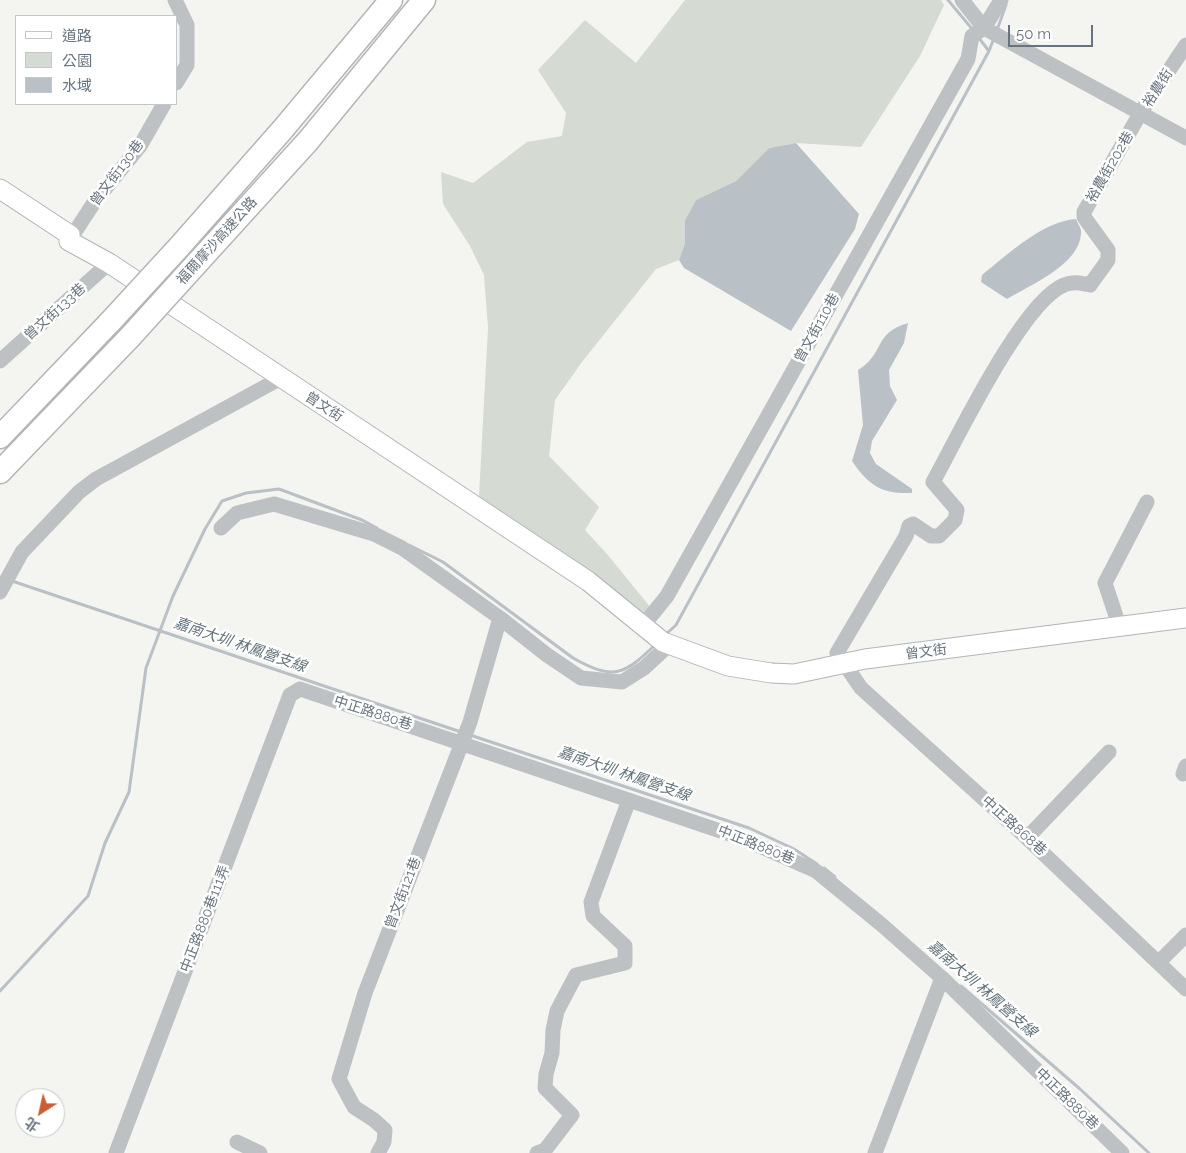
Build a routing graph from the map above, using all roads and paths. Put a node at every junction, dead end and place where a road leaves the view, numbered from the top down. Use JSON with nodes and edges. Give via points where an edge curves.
{"nodes":[{"id":1,"x":176,"y":0,"type":"edge"},
{"id":2,"x":391,"y":0,"type":"edge"},
{"id":3,"x":424,"y":0,"type":"edge"},
{"id":4,"x":962,"y":0,"type":"edge"},
{"id":5,"x":1001,"y":0,"type":"edge"},
{"id":6,"x":979,"y":32,"type":"junction"},
{"id":7,"x":1186,"y":45,"type":"edge"},
{"id":8,"x":178,"y":81,"type":"edge"},
{"id":9,"x":163,"y":105,"type":"edge"},
{"id":10,"x":1142,"y":112,"type":"junction"},
{"id":11,"x":1186,"y":138,"type":"edge"},
{"id":12,"x":0,"y":189,"type":"edge"},
{"id":13,"x":69,"y":241,"type":"junction"},
{"id":14,"x":109,"y":263,"type":"junction"},
{"id":15,"x":0,"y":361,"type":"edge"},
{"id":16,"x":281,"y":378,"type":"junction"},
{"id":17,"x":0,"y":437,"type":"edge"},
{"id":18,"x":0,"y":472,"type":"edge"},
{"id":19,"x":1147,"y":502,"type":"dead end"},
{"id":20,"x":221,"y":528,"type":"dead end"},
{"id":21,"x":2,"y":589,"type":"edge"},
{"id":22,"x":500,"y":618,"type":"junction"},
{"id":23,"x":1186,"y":618,"type":"edge"},
{"id":24,"x":1120,"y":628,"type":"junction"},
{"id":25,"x":645,"y":629,"type":"junction"},
{"id":26,"x":670,"y":644,"type":"junction"},
{"id":27,"x":842,"y":663,"type":"junction"},
{"id":28,"x":300,"y":689,"type":"joint"},
{"id":29,"x":463,"y":740,"type":"junction"},
{"id":30,"x":1108,"y":752,"type":"dead end"},
{"id":31,"x":630,"y":800,"type":"junction"},
{"id":32,"x":1027,"y":838,"type":"junction"},
{"id":33,"x":1186,"y":935,"type":"edge"},
{"id":34,"x":1159,"y":962,"type":"junction"},
{"id":35,"x":942,"y":978,"type":"junction"},
{"id":36,"x":1186,"y":989,"type":"edge"},
{"id":37,"x":237,"y":1142,"type":"dead end"},
{"id":38,"x":116,"y":1153,"type":"edge"},
{"id":39,"x":260,"y":1153,"type":"edge"},
{"id":40,"x":378,"y":1153,"type":"edge"},
{"id":41,"x":537,"y":1153,"type":"edge"},
{"id":42,"x":875,"y":1153,"type":"edge"},
{"id":43,"x":1122,"y":1153,"type":"edge"}],
"edges":[{"from":1,"to":8,"type":"street","via":[[187,25],[187,65]]},
{"from":2,"to":17,"type":"highway","name":"福爾摩沙高速公路","bridge":true,"via":[[179,247]]},
{"from":3,"to":18,"type":"highway","name":"福爾摩沙高速公路","bridge":true,"via":[[308,141],[130,338]]},
{"from":4,"to":6,"type":"street"},
{"from":5,"to":6,"type":"street","name":"曾文街110巷"},
{"from":6,"to":10,"type":"street"},
{"from":6,"to":25,"type":"street","name":"曾文街110巷","via":[[968,58]]},
{"from":7,"to":10,"type":"street","name":"裕農街"},
{"from":9,"to":13,"type":"street","name":"曾文街130巷","via":[[140,146],[95,201]]},
{"from":10,"to":11,"type":"street","name":"裕農街"},
{"from":10,"to":27,"type":"street","name":"裕農街202巷","via":[[1084,212],[1084,217],[1108,250],[1108,260],[1090,285],[1075,282],[1063,285],[1044,298],[1021,327],[933,482],[957,510],[955,520],[939,536],[931,536],[913,524],[909,526],[837,653]]},
{"from":12,"to":13,"type":"main road","name":"曾文街","via":[[70,235]]},
{"from":13,"to":14,"type":"main road","name":"曾文街"},
{"from":14,"to":15,"type":"street","name":"曾文街133巷"},
{"from":14,"to":16,"type":"main road","name":"曾文街"},
{"from":16,"to":21,"type":"street","via":[[96,479],[78,492],[22,552]]},
{"from":16,"to":25,"type":"main road","name":"曾文街","via":[[588,581]]},
{"from":19,"to":24,"type":"street","via":[[1105,583]]},
{"from":20,"to":22,"type":"street","via":[[236,512],[274,504],[374,534],[402,548]]},
{"from":22,"to":26,"type":"street","via":[[581,678],[622,682],[644,668]]},
{"from":22,"to":29,"type":"street","name":"曾文街121巷"},
{"from":23,"to":24,"type":"main road","name":"曾文街"},
{"from":24,"to":27,"type":"main road","name":"曾文街"},
{"from":25,"to":26,"type":"main road","name":"曾文街"},
{"from":26,"to":27,"type":"main road","name":"曾文街","via":[[749,670],[794,674]]},
{"from":27,"to":32,"type":"street","name":"中正路868巷","via":[[861,688]]},
{"from":28,"to":29,"type":"street","name":"中正路880巷"},
{"from":28,"to":38,"type":"street","name":"中正路880巷111弄","via":[[290,695]]},
{"from":29,"to":31,"type":"street","name":"中正路880巷"},
{"from":29,"to":40,"type":"street","name":"曾文街121巷","via":[[364,994],[339,1080],[354,1107],[385,1130],[384,1142]]},
{"from":30,"to":32,"type":"street"},
{"from":31,"to":35,"type":"street","name":"中正路880巷","via":[[773,850],[816,871]]},
{"from":31,"to":41,"type":"street","via":[[591,902],[593,916],[625,946],[625,963],[576,975],[557,1011],[545,1088],[572,1115],[545,1150]]},
{"from":32,"to":34,"type":"street","name":"中正路868巷"},
{"from":33,"to":34,"type":"street"},
{"from":34,"to":36,"type":"street","name":"中正路868巷"},
{"from":35,"to":42,"type":"street"},
{"from":35,"to":43,"type":"street","name":"中正路880巷"},
{"from":37,"to":39,"type":"street"}]}
